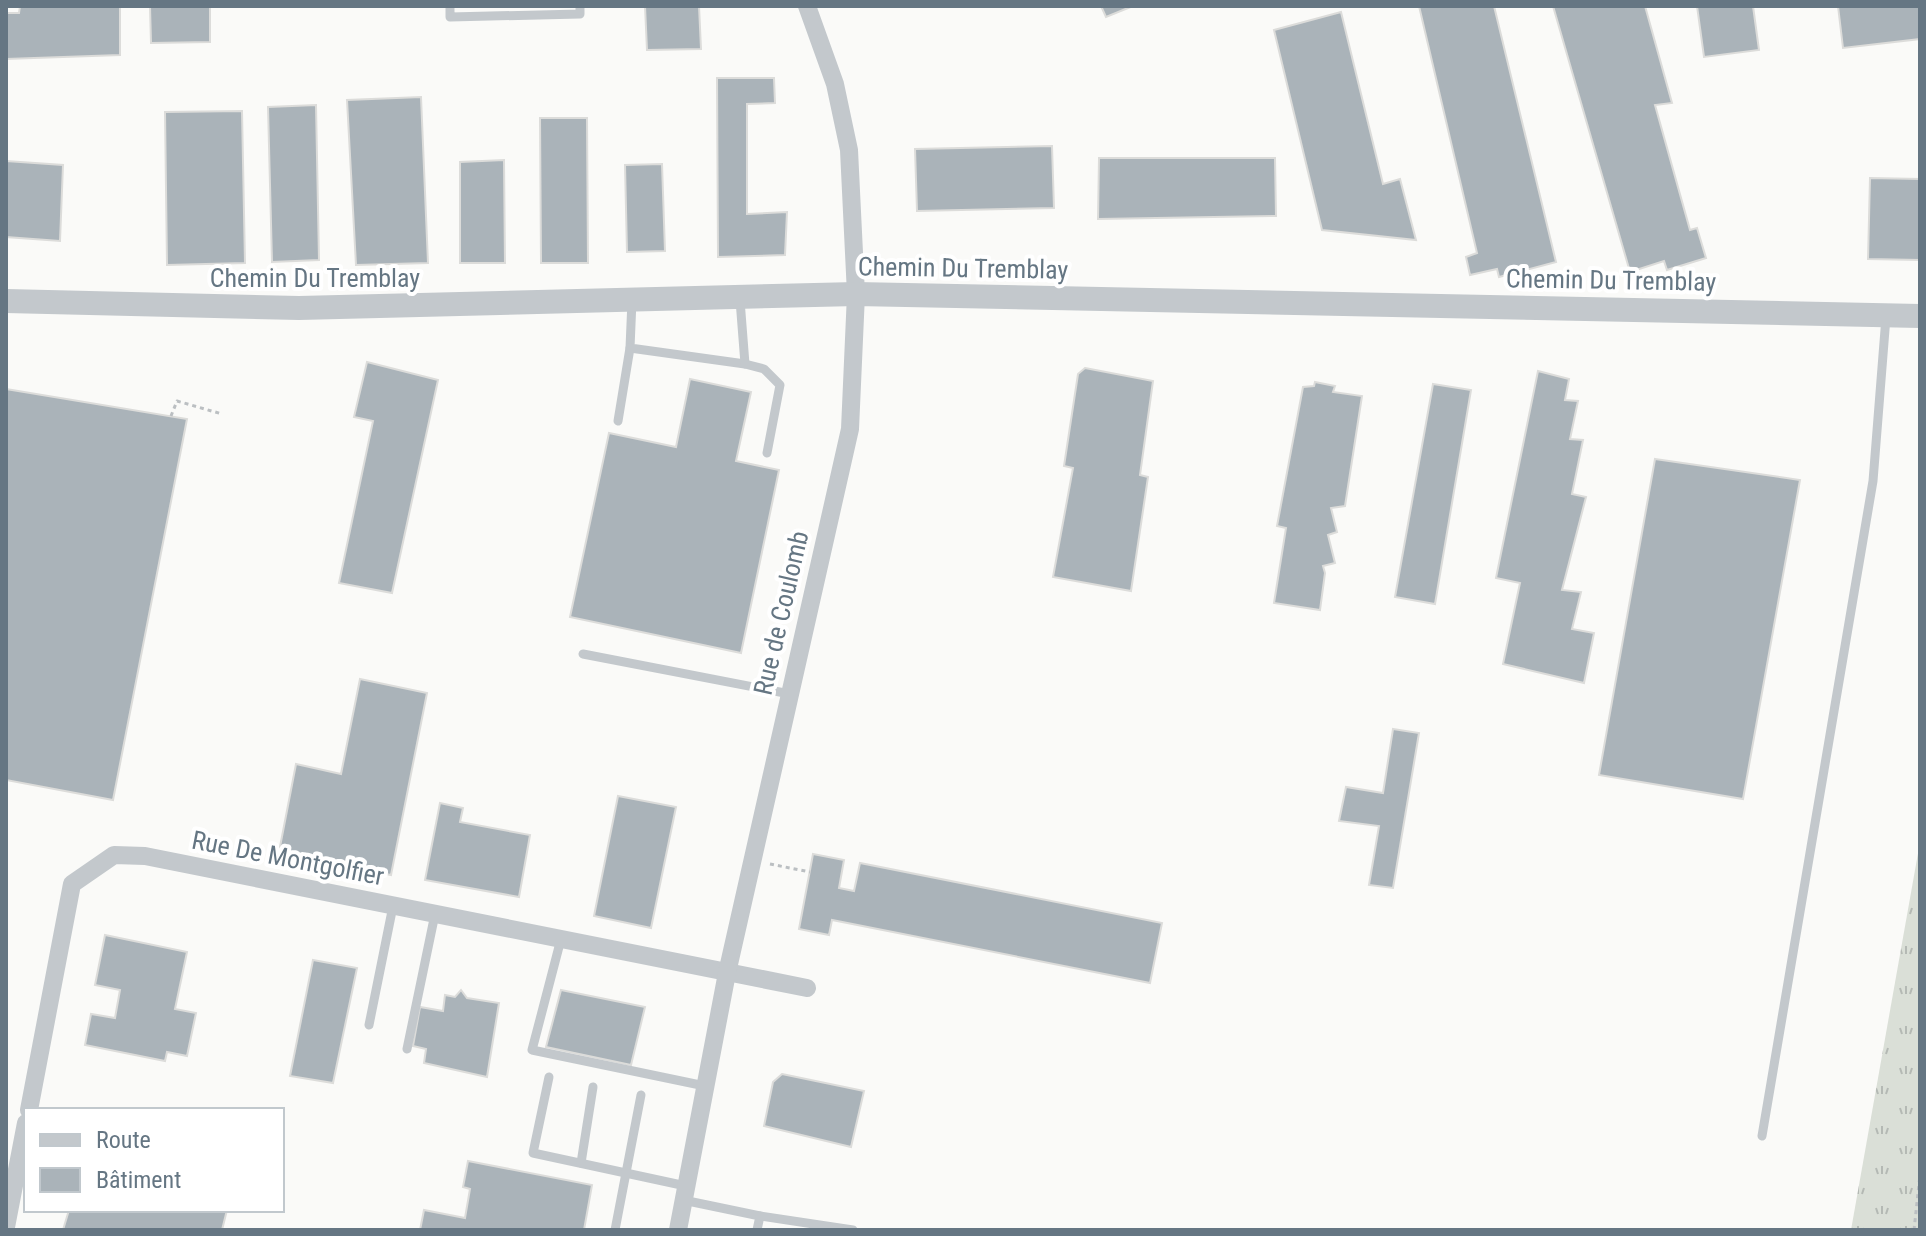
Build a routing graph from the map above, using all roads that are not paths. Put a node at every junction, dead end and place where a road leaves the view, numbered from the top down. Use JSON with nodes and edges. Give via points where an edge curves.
{"nodes":[{"id":1,"x":450,"y":6,"type":"edge"},
{"id":2,"x":580,"y":6,"type":"edge"},
{"id":3,"x":807,"y":6,"type":"edge"},
{"id":4,"x":856,"y":294,"type":"junction"},
{"id":5,"x":740,"y":297,"type":"junction"},
{"id":6,"x":632,"y":300,"type":"junction"},
{"id":7,"x":6,"y":301,"type":"edge"},
{"id":8,"x":1886,"y":313,"type":"junction"},
{"id":9,"x":1920,"y":316,"type":"edge"},
{"id":10,"x":630,"y":348,"type":"junction"},
{"id":11,"x":745,"y":364,"type":"junction"},
{"id":12,"x":618,"y":421,"type":"dead end"},
{"id":13,"x":767,"y":453,"type":"dead end"},
{"id":14,"x":583,"y":654,"type":"dead end"},
{"id":15,"x":790,"y":694,"type":"junction"},
{"id":16,"x":393,"y":906,"type":"junction"},
{"id":17,"x":435,"y":914,"type":"junction"},
{"id":18,"x":561,"y":939,"type":"junction"},
{"id":19,"x":727,"y":973,"type":"junction"},
{"id":20,"x":807,"y":988,"type":"dead end"},
{"id":21,"x":369,"y":1025,"type":"dead end"},
{"id":22,"x":407,"y":1049,"type":"dead end"},
{"id":23,"x":549,"y":1077,"type":"dead end"},
{"id":24,"x":705,"y":1086,"type":"junction"},
{"id":25,"x":593,"y":1087,"type":"dead end"},
{"id":26,"x":641,"y":1095,"type":"dead end"},
{"id":27,"x":29,"y":1108,"type":"edge"},
{"id":28,"x":24,"y":1133,"type":"edge"},
{"id":29,"x":1762,"y":1136,"type":"dead end"},
{"id":30,"x":581,"y":1163,"type":"junction"},
{"id":31,"x":627,"y":1173,"type":"junction"},
{"id":32,"x":685,"y":1193,"type":"junction"},
{"id":33,"x":760,"y":1216,"type":"junction"},
{"id":34,"x":6,"y":1227,"type":"edge"},
{"id":35,"x":615,"y":1230,"type":"edge"},
{"id":36,"x":678,"y":1230,"type":"edge"},
{"id":37,"x":757,"y":1230,"type":"edge"},
{"id":38,"x":853,"y":1230,"type":"edge"}],
"edges":[{"from":1,"to":2,"type":"lane","via":[[450,17],[580,14]]},
{"from":3,"to":4,"type":"street","name":"Rue de Coulomb","via":[[835,84],[849,150]]},
{"from":4,"to":5,"type":"street","name":"Chemin Du Tremblay"},
{"from":4,"to":8,"type":"street","name":"Chemin Du Tremblay"},
{"from":4,"to":15,"type":"street","name":"Rue de Coulomb","via":[[850,429]]},
{"from":5,"to":6,"type":"street","name":"Chemin Du Tremblay"},
{"from":5,"to":11,"type":"lane"},
{"from":6,"to":7,"type":"street","name":"Chemin Du Tremblay","via":[[299,308]]},
{"from":6,"to":10,"type":"lane"},
{"from":8,"to":9,"type":"street","name":"Chemin Du Tremblay"},
{"from":8,"to":29,"type":"lane","via":[[1873,481]]},
{"from":10,"to":11,"type":"lane"},
{"from":10,"to":12,"type":"lane"},
{"from":11,"to":13,"type":"lane","via":[[764,369],[780,385]]},
{"from":14,"to":15,"type":"lane"},
{"from":15,"to":19,"type":"street","name":"Rue de Coulomb"},
{"from":16,"to":17,"type":"street","name":"Rue De Montgolfier"},
{"from":16,"to":21,"type":"lane"},
{"from":16,"to":27,"type":"street","name":"Rue De Montgolfier","via":[[145,856],[114,855],[72,884]]},
{"from":17,"to":18,"type":"street","name":"Rue De Montgolfier"},
{"from":17,"to":22,"type":"lane"},
{"from":18,"to":19,"type":"street","name":"Rue De Montgolfier"},
{"from":18,"to":24,"type":"lane","via":[[532,1050]]},
{"from":19,"to":20,"type":"street","name":"Rue De Montgolfier"},
{"from":19,"to":24,"type":"street","name":"Rue de Coulomb"},
{"from":23,"to":30,"type":"lane","via":[[533,1153]]},
{"from":24,"to":32,"type":"street","name":"Rue de Coulomb"},
{"from":25,"to":30,"type":"lane"},
{"from":26,"to":31,"type":"lane"},
{"from":28,"to":34,"type":"street"},
{"from":30,"to":31,"type":"lane"},
{"from":31,"to":32,"type":"lane"},
{"from":31,"to":35,"type":"lane"},
{"from":32,"to":33,"type":"lane"},
{"from":32,"to":36,"type":"street","name":"Rue de Coulomb"},
{"from":33,"to":37,"type":"lane"},
{"from":33,"to":38,"type":"lane"}]}
